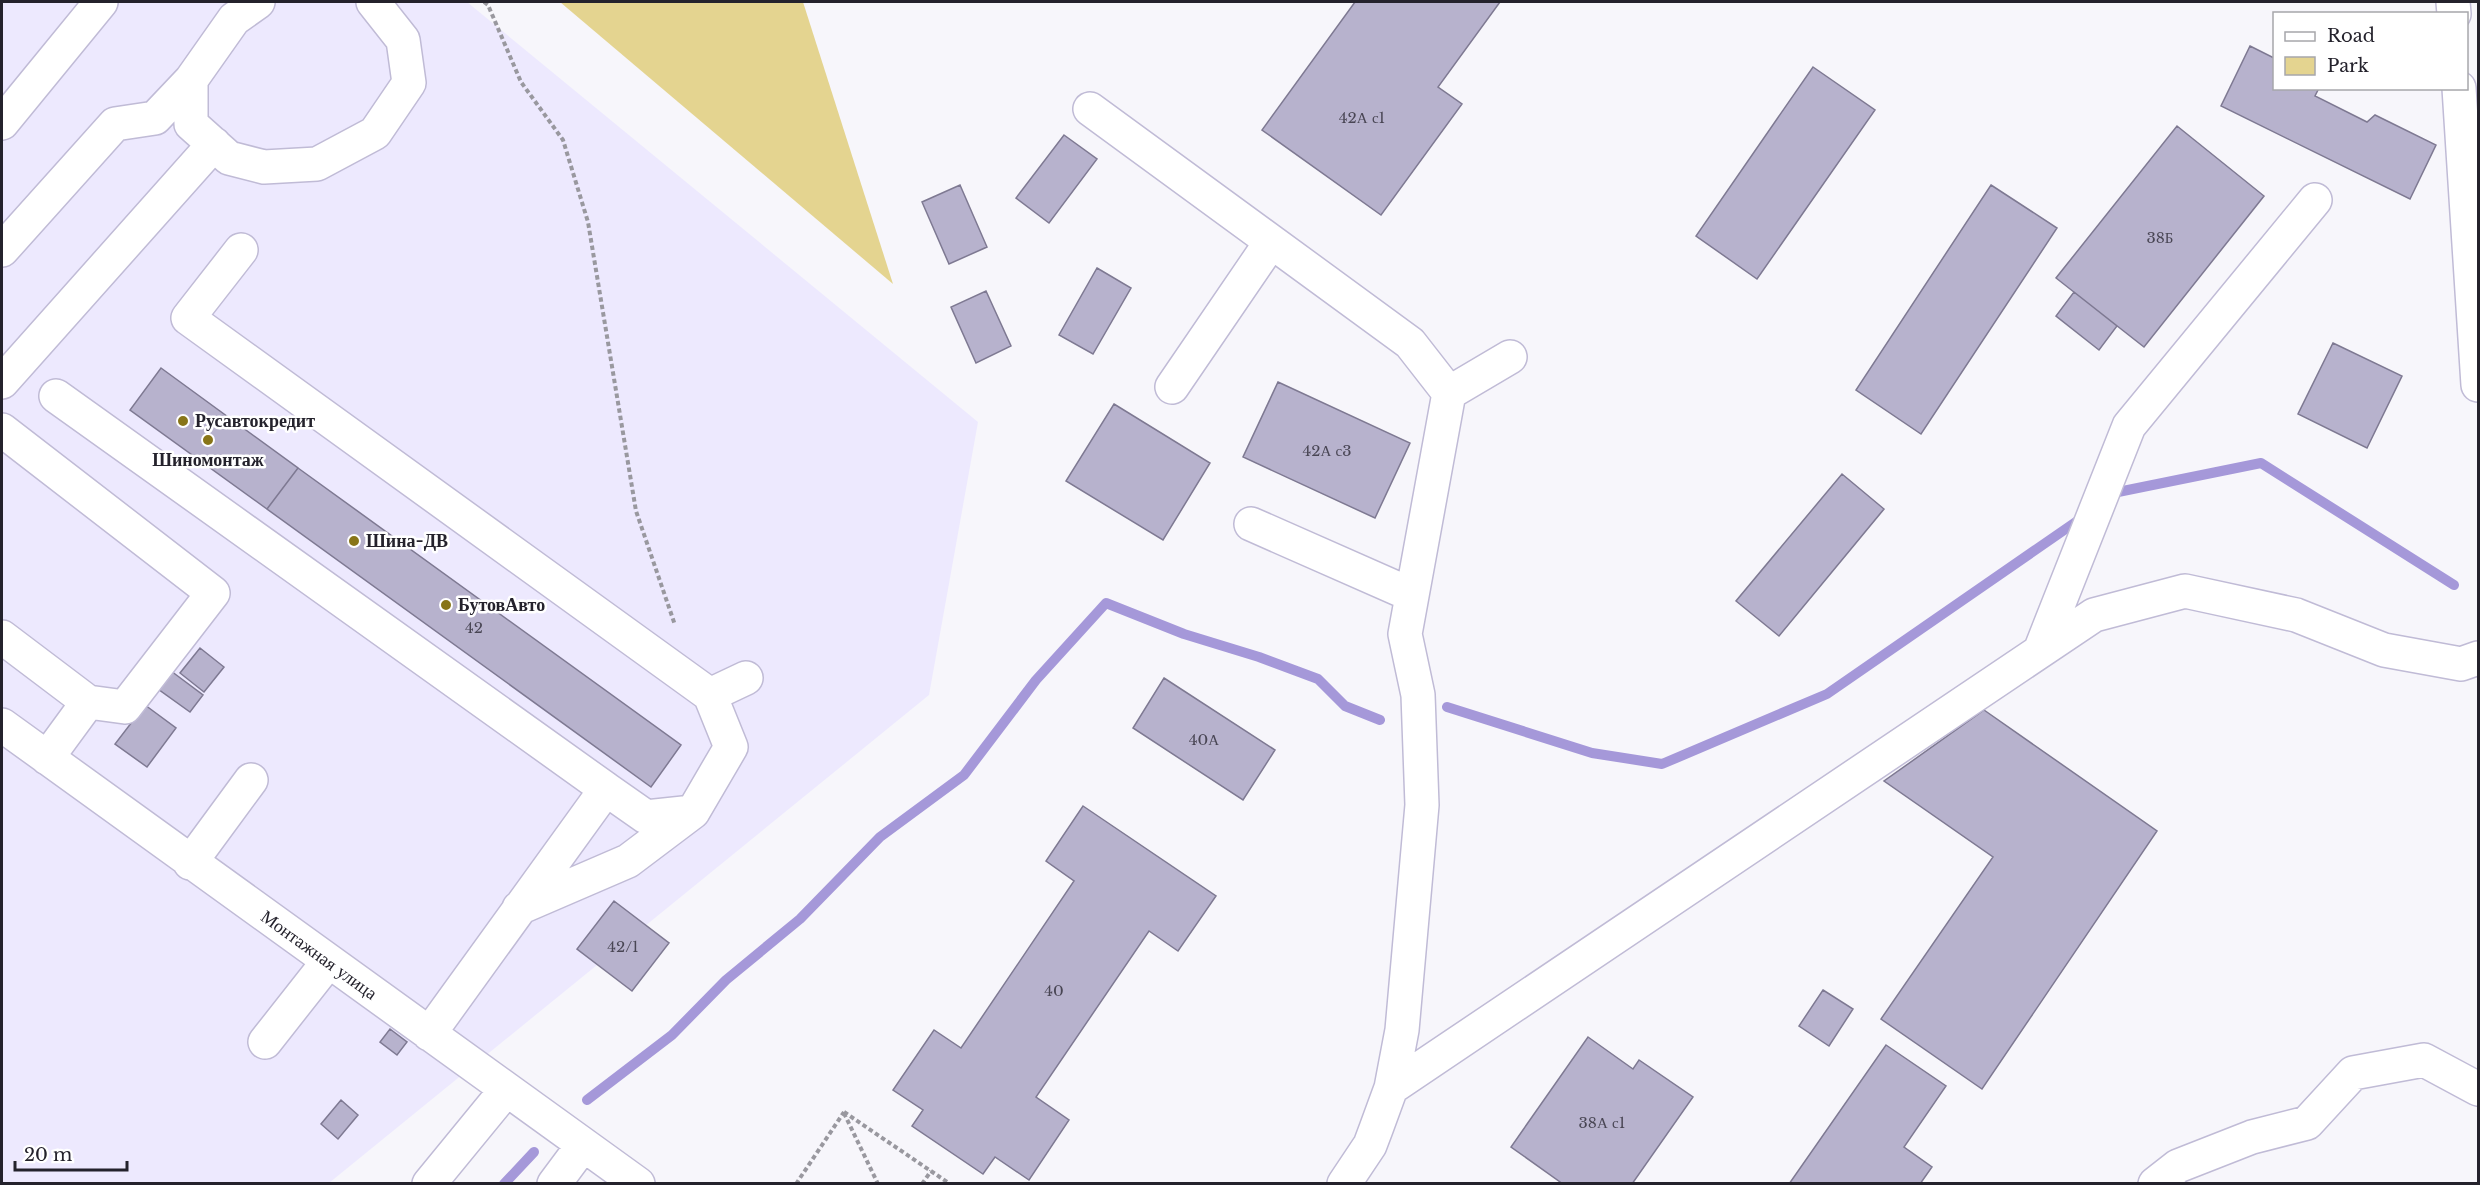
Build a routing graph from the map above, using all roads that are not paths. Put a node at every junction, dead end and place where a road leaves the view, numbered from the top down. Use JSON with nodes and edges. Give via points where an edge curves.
{"nodes":[{"id":1,"x":101,"y":2,"type":"edge"},
{"id":2,"x":258,"y":2,"type":"edge"},
{"id":3,"x":373,"y":2,"type":"edge"},
{"id":4,"x":190,"y":80,"type":"junction"},
{"id":5,"x":2459,"y":90,"type":"edge"},
{"id":6,"x":1090,"y":109,"type":"dead end"},
{"id":7,"x":2,"y":123,"type":"edge"},
{"id":8,"x":214,"y":144,"type":"junction"},
{"id":9,"x":2315,"y":200,"type":"dead end"},
{"id":10,"x":1271,"y":242,"type":"junction"},
{"id":11,"x":2,"y":250,"type":"edge"},
{"id":12,"x":242,"y":250,"type":"dead end"},
{"id":13,"x":1510,"y":357,"type":"dead end"},
{"id":14,"x":2,"y":382,"type":"edge"},
{"id":15,"x":2478,"y":385,"type":"edge"},
{"id":16,"x":1172,"y":387,"type":"dead end"},
{"id":17,"x":1449,"y":393,"type":"junction"},
{"id":18,"x":56,"y":396,"type":"dead end"},
{"id":19,"x":2,"y":430,"type":"edge"},
{"id":20,"x":1251,"y":524,"type":"dead end"},
{"id":21,"x":1412,"y":595,"type":"junction"},
{"id":22,"x":2,"y":637,"type":"edge"},
{"id":23,"x":2040,"y":651,"type":"junction"},
{"id":24,"x":2478,"y":658,"type":"edge"},
{"id":25,"x":746,"y":678,"type":"dead end"},
{"id":26,"x":710,"y":695,"type":"junction"},
{"id":27,"x":88,"y":702,"type":"junction"},
{"id":28,"x":2,"y":725,"type":"edge"},
{"id":29,"x":47,"y":758,"type":"junction"},
{"id":30,"x":251,"y":780,"type":"dead end"},
{"id":31,"x":606,"y":789,"type":"junction"},
{"id":32,"x":693,"y":812,"type":"junction"},
{"id":33,"x":190,"y":863,"type":"junction"},
{"id":34,"x":519,"y":908,"type":"junction"},
{"id":35,"x":328,"y":962,"type":"junction"},
{"id":36,"x":429,"y":1034,"type":"junction"},
{"id":37,"x":265,"y":1042,"type":"dead end"},
{"id":38,"x":1391,"y":1088,"type":"junction"},
{"id":39,"x":506,"y":1089,"type":"junction"},
{"id":40,"x":2478,"y":1089,"type":"edge"},
{"id":41,"x":583,"y":1145,"type":"junction"},
{"id":42,"x":429,"y":1184,"type":"edge"},
{"id":43,"x":554,"y":1184,"type":"edge"},
{"id":44,"x":638,"y":1184,"type":"edge"},
{"id":45,"x":1344,"y":1184,"type":"edge"},
{"id":46,"x":2155,"y":1184,"type":"edge"}],
"edges":[{"from":1,"to":7,"type":"street"},
{"from":2,"to":4,"type":"street","via":[[234,19]]},
{"from":3,"to":8,"type":"street","via":[[403,40],[409,83],[375,134],[317,164],[285,166],[264,167],[229,158]]},
{"from":4,"to":8,"type":"street","via":[[191,124]]},
{"from":4,"to":11,"type":"street","via":[[155,118],[115,124]]},
{"from":5,"to":15,"type":"street"},
{"from":6,"to":10,"type":"street"},
{"from":8,"to":14,"type":"street"},
{"from":9,"to":23,"type":"street","via":[[2129,426]]},
{"from":10,"to":16,"type":"street"},
{"from":10,"to":17,"type":"street","via":[[1410,343]]},
{"from":12,"to":26,"type":"street","via":[[188,318]]},
{"from":13,"to":17,"type":"street"},
{"from":17,"to":21,"type":"street"},
{"from":18,"to":31,"type":"street"},
{"from":19,"to":27,"type":"street","via":[[213,593],[125,707]]},
{"from":20,"to":21,"type":"street"},
{"from":21,"to":38,"type":"street","via":[[1405,634],[1418,694],[1422,805],[1402,1030]]},
{"from":22,"to":27,"type":"street"},
{"from":23,"to":24,"type":"street","via":[[2094,615],[2185,591],[2296,615],[2384,651],[2461,664]]},
{"from":23,"to":38,"type":"street"},
{"from":25,"to":26,"type":"street"},
{"from":26,"to":32,"type":"street","via":[[731,747]]},
{"from":27,"to":29,"type":"street"},
{"from":28,"to":29,"type":"street","name":"Монтажная улица"},
{"from":29,"to":33,"type":"street","name":"Монтажная улица"},
{"from":30,"to":33,"type":"street"},
{"from":31,"to":32,"type":"street","via":[[646,817]]},
{"from":31,"to":34,"type":"street"},
{"from":32,"to":34,"type":"street","via":[[628,861]]},
{"from":33,"to":35,"type":"street","name":"Монтажная улица"},
{"from":34,"to":36,"type":"street"},
{"from":35,"to":36,"type":"street","name":"Монтажная улица"},
{"from":35,"to":37,"type":"street"},
{"from":36,"to":39,"type":"street","name":"Монтажная улица"},
{"from":38,"to":45,"type":"street","via":[[1370,1145]]},
{"from":39,"to":41,"type":"street","name":"Монтажная улица"},
{"from":39,"to":42,"type":"street"},
{"from":40,"to":46,"type":"street","via":[[2424,1060],[2353,1073],[2307,1123],[2241,1141],[2178,1166]]},
{"from":41,"to":43,"type":"street"},
{"from":41,"to":44,"type":"street","name":"Монтажная улица"}]}
